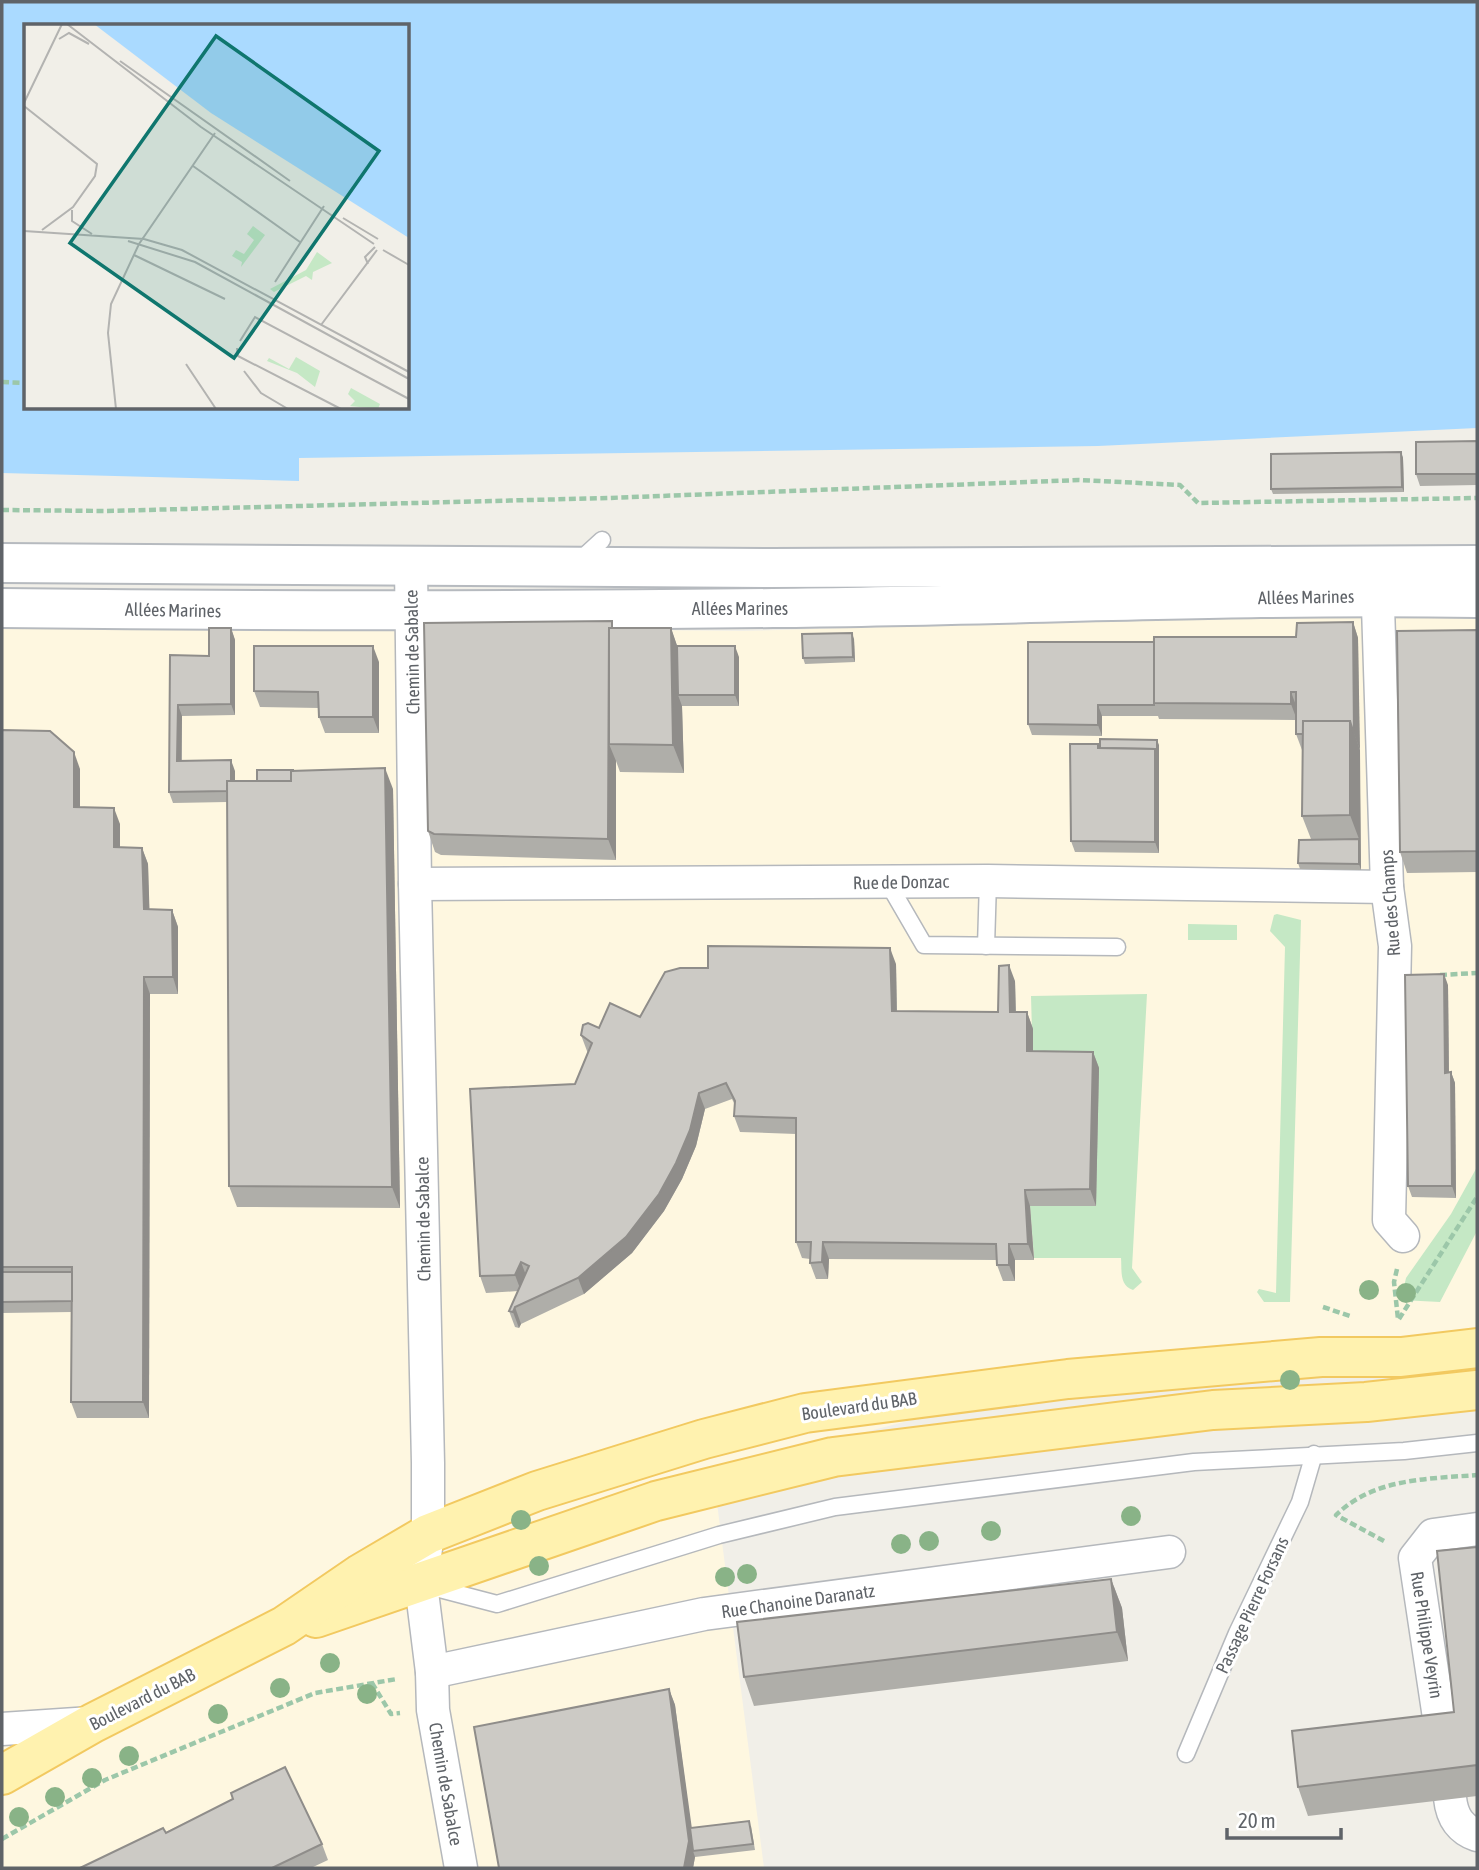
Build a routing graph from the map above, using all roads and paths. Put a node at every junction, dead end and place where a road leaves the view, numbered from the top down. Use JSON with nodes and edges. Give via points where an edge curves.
{"nodes":[{"id":1,"x":2,"y":382,"type":"edge"},
{"id":2,"x":24,"y":383,"type":"edge"},
{"id":3,"x":1477,"y":498,"type":"edge"},
{"id":4,"x":2,"y":510,"type":"edge"},
{"id":5,"x":602,"y":540,"type":"dead end"},
{"id":6,"x":2,"y":563,"type":"edge"},
{"id":7,"x":1477,"y":565,"type":"edge"},
{"id":8,"x":411,"y":567,"type":"junction"},
{"id":9,"x":572,"y":567,"type":"junction"},
{"id":10,"x":1377,"y":581,"type":"junction"},
{"id":11,"x":1477,"y":598,"type":"edge"},
{"id":12,"x":2,"y":608,"type":"edge"},
{"id":13,"x":412,"y":609,"type":"junction"},
{"id":14,"x":988,"y":881,"type":"junction"},
{"id":15,"x":888,"y":883,"type":"junction"},
{"id":16,"x":415,"y":884,"type":"junction"},
{"id":17,"x":1387,"y":887,"type":"junction"},
{"id":18,"x":986,"y":946,"type":"junction"},
{"id":19,"x":1118,"y":947,"type":"dead end"},
{"id":20,"x":1477,"y":973,"type":"edge"},
{"id":21,"x":1394,"y":978,"type":"junction"},
{"id":22,"x":1477,"y":1197,"type":"edge"},
{"id":23,"x":1403,"y":1236,"type":"joint"},
{"id":24,"x":1477,"y":1348,"type":"edge"},
{"id":25,"x":1477,"y":1390,"type":"edge"},
{"id":26,"x":1477,"y":1443,"type":"edge"},
{"id":27,"x":1314,"y":1454,"type":"junction"},
{"id":28,"x":1477,"y":1475,"type":"edge"},
{"id":29,"x":1477,"y":1530,"type":"edge"},
{"id":30,"x":428,"y":1534,"type":"junction"},
{"id":31,"x":1377,"y":1538,"type":"dead end"},
{"id":32,"x":1168,"y":1552,"type":"dead end"},
{"id":33,"x":421,"y":1584,"type":"junction"},
{"id":34,"x":284,"y":1626,"type":"junction"},
{"id":35,"x":432,"y":1672,"type":"junction"},
{"id":36,"x":93,"y":1723,"type":"junction"},
{"id":37,"x":2,"y":1729,"type":"edge"},
{"id":38,"x":1443,"y":1744,"type":"edge"},
{"id":39,"x":1186,"y":1755,"type":"dead end"},
{"id":40,"x":2,"y":1775,"type":"edge"},
{"id":41,"x":1450,"y":1798,"type":"edge"},
{"id":42,"x":1470,"y":1833,"type":"edge"},
{"id":43,"x":2,"y":1839,"type":"edge"},
{"id":44,"x":461,"y":1868,"type":"edge"}],
"edges":[{"from":1,"to":2,"type":"path"},
{"from":3,"to":4,"type":"path","via":[[1198,503],[1180,485],[1079,480],[552,499]]},
{"from":5,"to":9,"type":"lane"},
{"from":6,"to":8,"type":"main road","name":"Allées Marines"},
{"from":7,"to":10,"type":"main road","name":"Allées Marines"},
{"from":8,"to":9,"type":"main road","name":"Allées Marines"},
{"from":8,"to":13,"type":"street","name":"Chemin de Sabalce"},
{"from":9,"to":10,"type":"main road","name":"Allées Marines"},
{"from":10,"to":11,"type":"main road","name":"Allées Marines"},
{"from":10,"to":13,"type":"main road","name":"Allées Marines","via":[[771,608]]},
{"from":10,"to":17,"type":"street","name":"Rue des Champs"},
{"from":12,"to":13,"type":"main road","name":"Allées Marines"},
{"from":13,"to":16,"type":"street","name":"Chemin de Sabalce"},
{"from":14,"to":15,"type":"street","name":"Rue de Donzac"},
{"from":14,"to":17,"type":"street","name":"Rue de Donzac"},
{"from":14,"to":18,"type":"lane"},
{"from":15,"to":16,"type":"street","name":"Rue de Donzac"},
{"from":15,"to":18,"type":"lane","via":[[924,945]]},
{"from":16,"to":30,"type":"street","name":"Chemin de Sabalce"},
{"from":17,"to":21,"type":"street","name":"Rue des Champs"},
{"from":18,"to":19,"type":"lane"},
{"from":20,"to":21,"type":"path"},
{"from":21,"to":23,"type":"street","name":"Rue des Champs","via":[[1389,1220]]},
{"from":22,"to":23,"type":"path","via":[[1398,1320],[1394,1282]]},
{"from":24,"to":30,"type":"main road","name":"Boulevard du BAB","via":[[1068,1379],[805,1413],[537,1491]]},
{"from":25,"to":33,"type":"main road","name":"Boulevard du BAB","via":[[1366,1402],[1213,1410],[833,1457],[656,1502]]},
{"from":26,"to":27,"type":"lane"},
{"from":27,"to":33,"type":"lane","via":[[1194,1462],[835,1507],[719,1535],[497,1604]]},
{"from":27,"to":39,"type":"lane","name":"Passage Pierre Forsans","via":[[1300,1502],[1237,1633]]},
{"from":28,"to":31,"type":"path","via":[[1378,1488],[1353,1499],[1336,1515]]},
{"from":29,"to":38,"type":"street","name":"Rue Philippe Veyrin","via":[[1433,1535],[1415,1558]]},
{"from":30,"to":33,"type":"street","name":"Chemin de Sabalce"},
{"from":30,"to":34,"type":"main road","name":"Boulevard du BAB"},
{"from":32,"to":35,"type":"street","name":"Rue Chanoine Daranatz","via":[[704,1614]]},
{"from":33,"to":34,"type":"main road","name":"Boulevard du BAB"},
{"from":33,"to":35,"type":"street","name":"Chemin de Sabalce"},
{"from":34,"to":36,"type":"main road","name":"Boulevard du BAB"},
{"from":35,"to":43,"type":"path","via":[[315,1693],[105,1780]]},
{"from":35,"to":44,"type":"street","name":"Chemin de Sabalce","via":[[433,1710]]},
{"from":36,"to":37,"type":"street"},
{"from":36,"to":40,"type":"main road","name":"Boulevard du BAB"},
{"from":41,"to":42,"type":"street","via":[[1451,1810]]}]}
